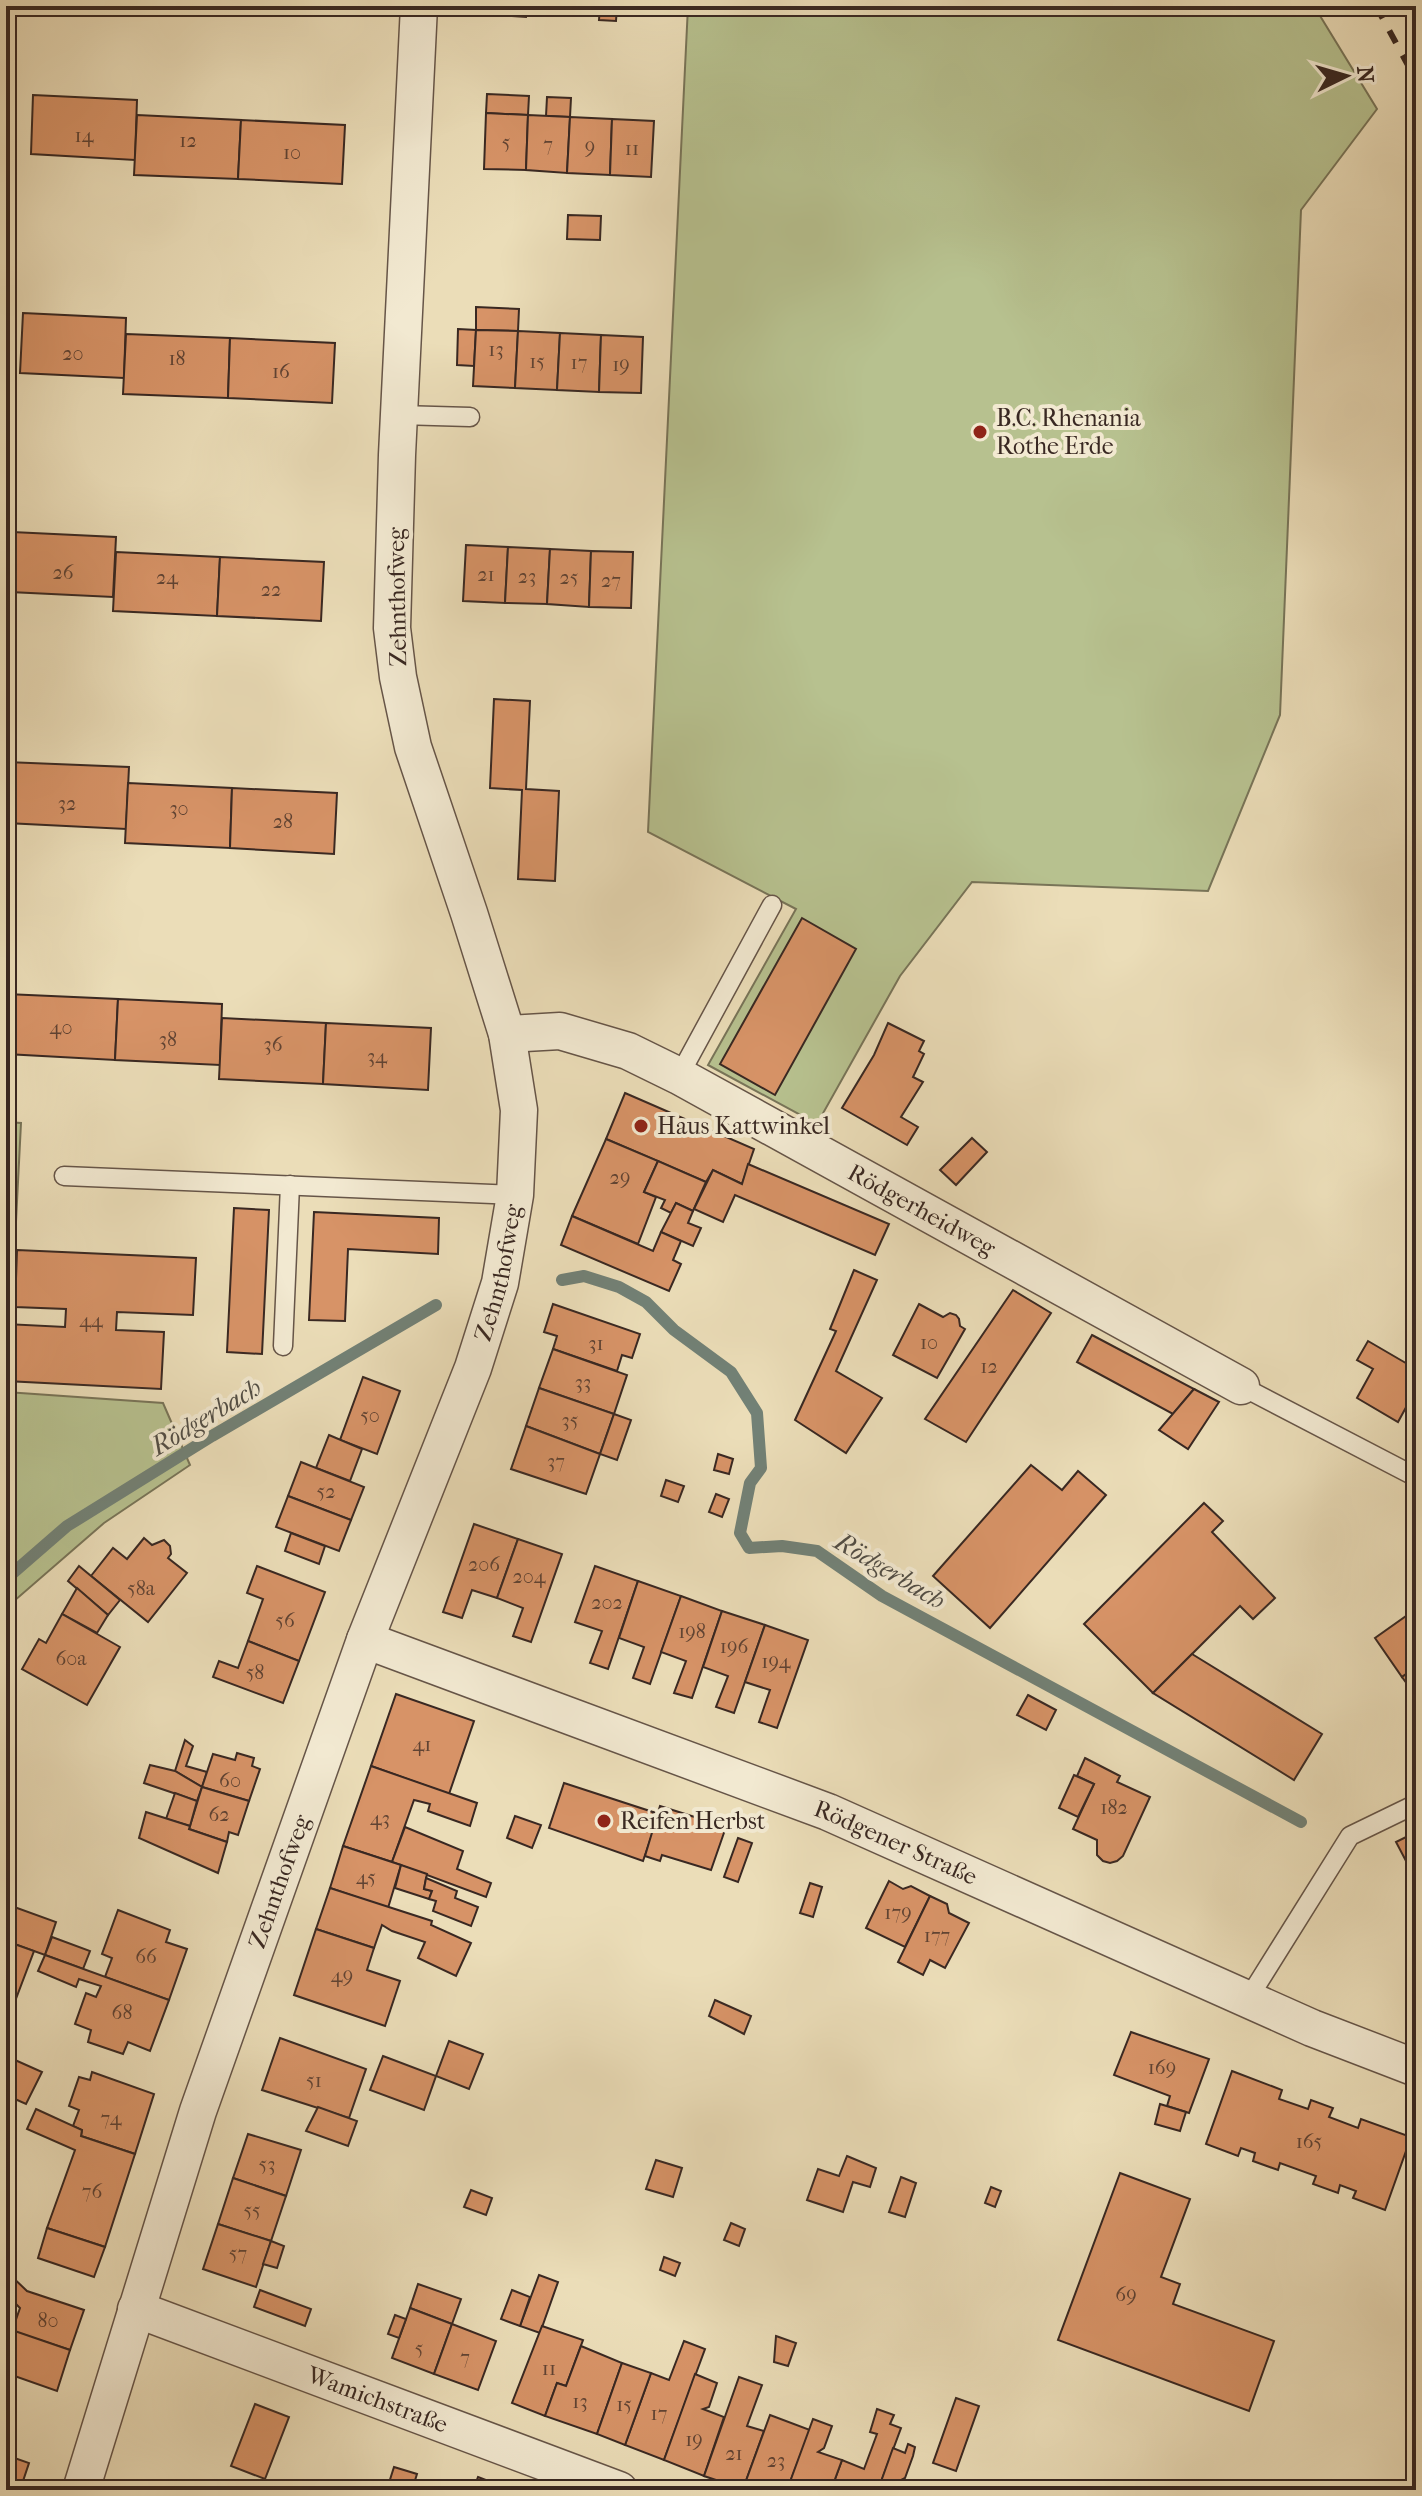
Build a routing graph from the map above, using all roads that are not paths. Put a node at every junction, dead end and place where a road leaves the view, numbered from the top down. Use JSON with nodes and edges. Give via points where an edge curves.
{"nodes":[{"id":1,"x":419,"y":6,"type":"edge"},
{"id":2,"x":399,"y":415,"type":"junction"},
{"id":3,"x":470,"y":417,"type":"dead end"},
{"id":4,"x":772,"y":905,"type":"dead end"},
{"id":5,"x":507,"y":1034,"type":"junction"},
{"id":6,"x":679,"y":1076,"type":"junction"},
{"id":7,"x":64,"y":1176,"type":"dead end"},
{"id":8,"x":290,"y":1185,"type":"junction"},
{"id":9,"x":515,"y":1195,"type":"junction"},
{"id":10,"x":283,"y":1346,"type":"dead end"},
{"id":11,"x":1241,"y":1386,"type":"joint"},
{"id":12,"x":1416,"y":1477,"type":"edge"},
{"id":13,"x":365,"y":1640,"type":"junction"},
{"id":14,"x":1416,"y":1804,"type":"edge"},
{"id":15,"x":1248,"y":1999,"type":"junction"},
{"id":16,"x":1416,"y":2068,"type":"edge"},
{"id":17,"x":136,"y":2309,"type":"junction"},
{"id":18,"x":81,"y":2490,"type":"edge"},
{"id":19,"x":619,"y":2490,"type":"edge"}],
"edges":[{"from":1,"to":2,"type":"street","name":"Zehnthofweg"},
{"from":2,"to":3,"type":"lane"},
{"from":2,"to":5,"type":"street","name":"Zehnthofweg","via":[[392,628],[398,677],[413,747]]},
{"from":4,"to":6,"type":"lane"},
{"from":5,"to":6,"type":"street","name":"Rödgerheidweg","via":[[560,1031],[628,1051]]},
{"from":5,"to":9,"type":"street","name":"Zehnthofweg","via":[[519,1110]]},
{"from":6,"to":11,"type":"street","name":"Rödgerheidweg"},
{"from":7,"to":8,"type":"lane"},
{"from":8,"to":9,"type":"lane"},
{"from":8,"to":10,"type":"lane"},
{"from":9,"to":13,"type":"street","name":"Zehnthofweg","via":[[500,1283],[473,1368]]},
{"from":11,"to":12,"type":"lane"},
{"from":13,"to":15,"type":"street","name":"Rödgener Straße","via":[[828,1812]]},
{"from":13,"to":17,"type":"street","name":"Zehnthofweg","via":[[198,2111]]},
{"from":14,"to":15,"type":"lane","via":[[1350,1836]]},
{"from":15,"to":16,"type":"street","name":"Rödgener Straße"},
{"from":17,"to":18,"type":"street","name":"Zehnthofweg"},
{"from":17,"to":19,"type":"street","name":"Wamichstraße"}]}
